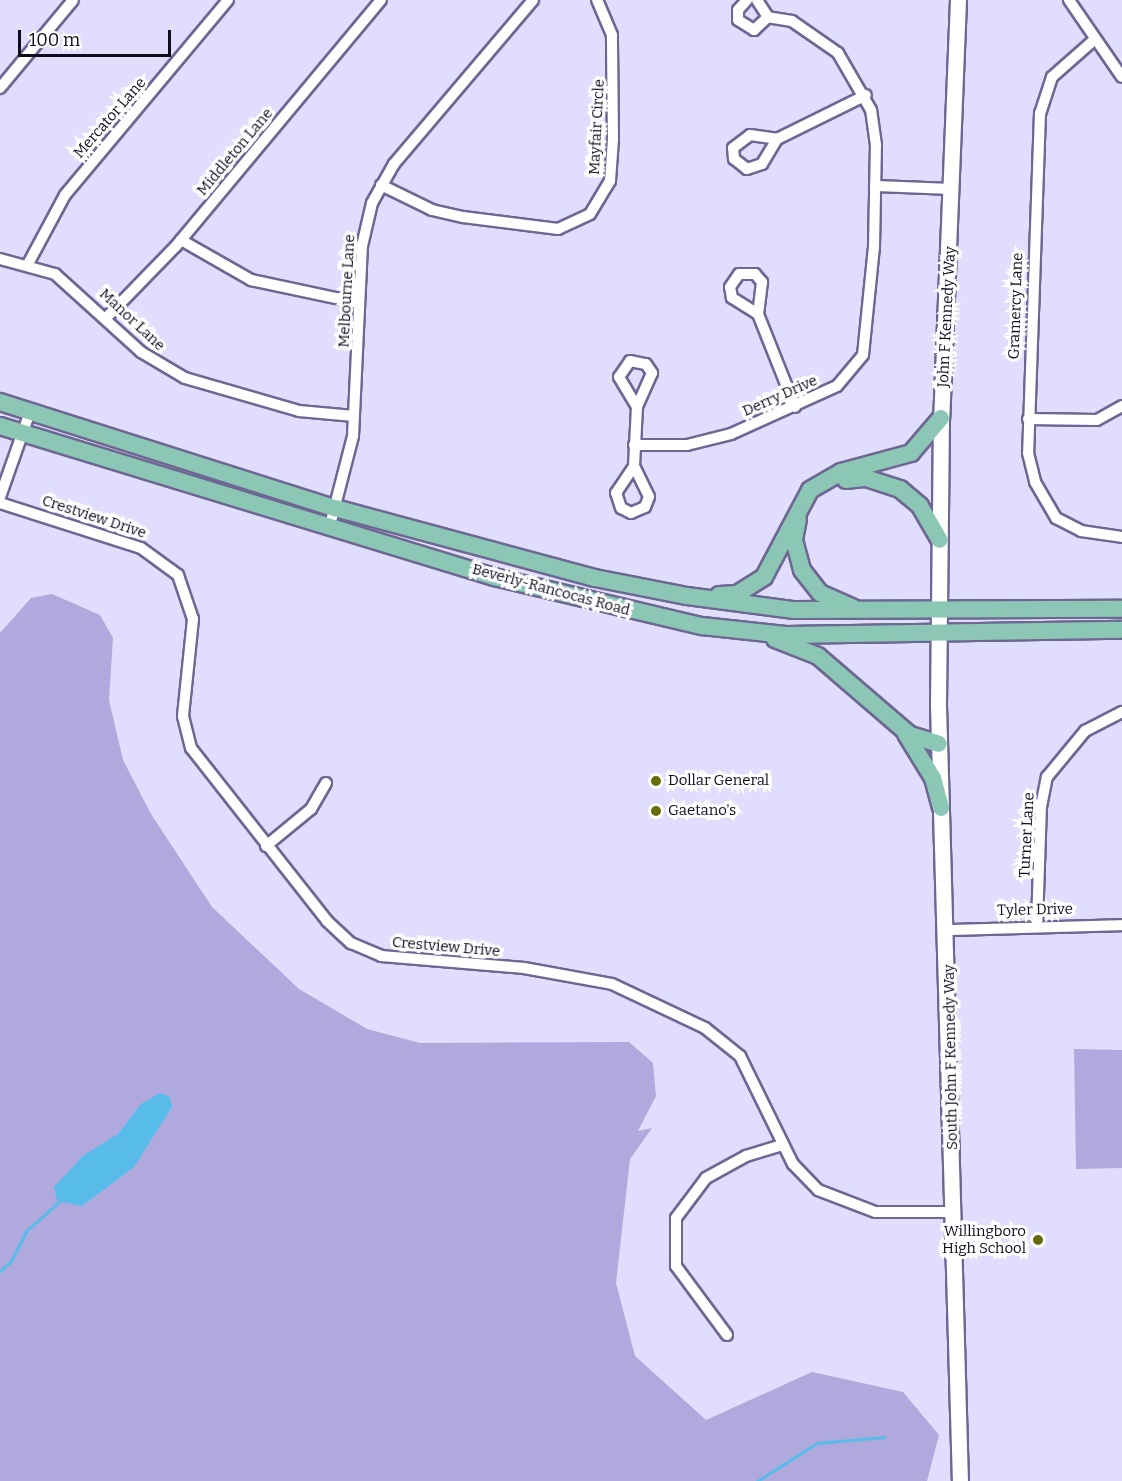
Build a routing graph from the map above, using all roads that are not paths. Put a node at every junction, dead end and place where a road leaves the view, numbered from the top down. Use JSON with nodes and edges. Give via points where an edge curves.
{"nodes":[{"id":1,"x":73,"y":0,"type":"edge"},
{"id":2,"x":228,"y":0,"type":"edge"},
{"id":3,"x":381,"y":0,"type":"edge"},
{"id":4,"x":533,"y":0,"type":"edge"},
{"id":5,"x":597,"y":0,"type":"edge"},
{"id":6,"x":747,"y":0,"type":"edge"},
{"id":7,"x":757,"y":0,"type":"edge"},
{"id":8,"x":958,"y":0,"type":"edge"},
{"id":9,"x":1069,"y":0,"type":"edge"},
{"id":10,"x":768,"y":17,"type":"junction"},
{"id":11,"x":1094,"y":40,"type":"junction"},
{"id":12,"x":1122,"y":76,"type":"edge"},
{"id":13,"x":0,"y":88,"type":"edge"},
{"id":14,"x":866,"y":95,"type":"junction"},
{"id":15,"x":777,"y":139,"type":"dead end"},
{"id":16,"x":381,"y":186,"type":"junction"},
{"id":17,"x":875,"y":186,"type":"junction"},
{"id":18,"x":953,"y":189,"type":"junction"},
{"id":19,"x":181,"y":240,"type":"junction"},
{"id":20,"x":0,"y":259,"type":"edge"},
{"id":21,"x":28,"y":264,"type":"junction"},
{"id":22,"x":358,"y":303,"type":"junction"},
{"id":23,"x":758,"y":314,"type":"dead end"},
{"id":24,"x":106,"y":318,"type":"junction"},
{"id":25,"x":0,"y":402,"type":"edge"},
{"id":26,"x":1122,"y":406,"type":"edge"},
{"id":27,"x":636,"y":407,"type":"dead end"},
{"id":28,"x":795,"y":408,"type":"junction"},
{"id":29,"x":30,"y":412,"type":"junction"},
{"id":30,"x":354,"y":416,"type":"junction"},
{"id":31,"x":941,"y":418,"type":"junction"},
{"id":32,"x":1028,"y":419,"type":"junction"},
{"id":33,"x":0,"y":426,"type":"edge"},
{"id":34,"x":22,"y":434,"type":"junction"},
{"id":35,"x":634,"y":445,"type":"junction"},
{"id":36,"x":634,"y":466,"type":"dead end"},
{"id":37,"x":0,"y":497,"type":"edge"},
{"id":38,"x":0,"y":503,"type":"edge"},
{"id":39,"x":335,"y":508,"type":"junction"},
{"id":40,"x":329,"y":529,"type":"junction"},
{"id":41,"x":1122,"y":537,"type":"edge"},
{"id":42,"x":940,"y":540,"type":"junction"},
{"id":43,"x":687,"y":596,"type":"junction"},
{"id":44,"x":1122,"y":609,"type":"edge"},
{"id":45,"x":941,"y":611,"type":"junction"},
{"id":46,"x":865,"y":612,"type":"junction"},
{"id":47,"x":1122,"y":630,"type":"edge"},
{"id":48,"x":758,"y":632,"type":"junction"},
{"id":49,"x":940,"y":633,"type":"junction"},
{"id":50,"x":1122,"y":712,"type":"edge"},
{"id":51,"x":900,"y":727,"type":"junction"},
{"id":52,"x":939,"y":744,"type":"junction"},
{"id":53,"x":326,"y":783,"type":"dead end"},
{"id":54,"x":941,"y":808,"type":"junction"},
{"id":55,"x":266,"y":846,"type":"junction"},
{"id":56,"x":1037,"y":925,"type":"junction"},
{"id":57,"x":1122,"y":925,"type":"edge"},
{"id":58,"x":948,"y":930,"type":"junction"},
{"id":59,"x":783,"y":1145,"type":"junction"},
{"id":60,"x":954,"y":1212,"type":"junction"},
{"id":61,"x":727,"y":1335,"type":"dead end"},
{"id":62,"x":960,"y":1481,"type":"edge"}],
"edges":[{"from":1,"to":13,"type":"street"},
{"from":2,"to":21,"type":"street","name":"Mercator Lane","via":[[65,195]]},
{"from":3,"to":19,"type":"street","name":"Middleton Lane"},
{"from":4,"to":16,"type":"street","name":"Melbourne Lane"},
{"from":5,"to":16,"type":"street","name":"Mayfair Circle","via":[[612,35],[613,140],[609,181],[590,214],[558,229],[463,217],[432,210]]},
{"from":6,"to":10,"type":"street","via":[[737,15],[744,27],[759,28]]},
{"from":7,"to":10,"type":"street"},
{"from":8,"to":18,"type":"street","name":"John F Kennedy Way"},
{"from":9,"to":11,"type":"street"},
{"from":10,"to":14,"type":"street","via":[[792,21],[828,44]]},
{"from":11,"to":12,"type":"street"},
{"from":11,"to":32,"type":"street","name":"Gramercy Lane","via":[[1052,77],[1040,113]]},
{"from":14,"to":15,"type":"street"},
{"from":14,"to":17,"type":"street","name":"Derry Drive","via":[[876,134]]},
{"from":16,"to":22,"type":"street","name":"Melbourne Lane","via":[[364,231]]},
{"from":17,"to":18,"type":"street"},
{"from":17,"to":28,"type":"street","name":"Derry Drive","via":[[871,315],[863,355],[837,386]]},
{"from":18,"to":31,"type":"street","name":"John F Kennedy Way"},
{"from":19,"to":22,"type":"street","via":[[251,280]]},
{"from":19,"to":24,"type":"street","name":"Middleton Lane"},
{"from":20,"to":21,"type":"street","name":"Manor Lane"},
{"from":21,"to":24,"type":"street","name":"Manor Lane","via":[[68,282]]},
{"from":22,"to":30,"type":"street","name":"Melbourne Lane"},
{"from":23,"to":28,"type":"street"},
{"from":24,"to":30,"type":"street","name":"Manor Lane","via":[[141,352],[185,378],[299,411]]},
{"from":25,"to":29,"type":"main road","name":"Beverly-Rancocas Road"},
{"from":26,"to":32,"type":"street","via":[[1097,420]]},
{"from":27,"to":35,"type":"street"},
{"from":28,"to":35,"type":"street","name":"Derry Drive","via":[[701,442]]},
{"from":29,"to":34,"type":"street"},
{"from":29,"to":39,"type":"main road","name":"Beverly-Rancocas Road"},
{"from":30,"to":39,"type":"street","name":"Melbourne Lane","via":[[348,466]]},
{"from":31,"to":42,"type":"street","name":"John F Kennedy Way"},
{"from":31,"to":43,"type":"main road","via":[[911,453],[841,472],[810,490],[797,505],[774,561],[752,588],[737,594]]},
{"from":32,"to":41,"type":"street","name":"Gramercy Lane","via":[[1030,467],[1056,518],[1081,531]]},
{"from":33,"to":34,"type":"main road","name":"Beverly-Rancocas Road"},
{"from":34,"to":37,"type":"street"},
{"from":34,"to":40,"type":"main road","name":"Beverly-Rancocas Road"},
{"from":35,"to":36,"type":"street"},
{"from":38,"to":55,"type":"street","name":"Crestview Drive","via":[[141,548],[178,574],[193,619],[185,733],[198,761]]},
{"from":39,"to":40,"type":"street","name":"Melbourne Lane"},
{"from":39,"to":43,"type":"main road","name":"Beverly-Rancocas Road","via":[[595,578]]},
{"from":40,"to":48,"type":"main road","name":"Beverly-Rancocas Road","via":[[628,610]]},
{"from":42,"to":45,"type":"street","name":"John F Kennedy Way"},
{"from":42,"to":46,"type":"main road","via":[[912,498],[884,482],[848,479],[816,494],[796,523],[794,540],[802,570],[820,593]]},
{"from":43,"to":46,"type":"main road","name":"Beverly-Rancocas Road","via":[[794,610]]},
{"from":44,"to":45,"type":"main road","name":"Beverly-Rancocas Road"},
{"from":45,"to":46,"type":"main road","name":"Beverly-Rancocas Road"},
{"from":45,"to":49,"type":"street","name":"John F Kennedy Way"},
{"from":47,"to":49,"type":"main road","name":"Beverly-Rancocas Road"},
{"from":48,"to":49,"type":"main road","name":"Beverly-Rancocas Road"},
{"from":48,"to":51,"type":"main road","via":[[818,656]]},
{"from":49,"to":52,"type":"street","name":"South John F Kennedy Way"},
{"from":50,"to":56,"type":"street","name":"Turner Lane","via":[[1085,731],[1047,777],[1041,807]]},
{"from":51,"to":52,"type":"main road"},
{"from":51,"to":54,"type":"main road","via":[[923,756]]},
{"from":52,"to":54,"type":"street","name":"South John F Kennedy Way"},
{"from":53,"to":55,"type":"street","via":[[311,809]]},
{"from":54,"to":58,"type":"street","name":"South John F Kennedy Way"},
{"from":55,"to":59,"type":"street","name":"Crestview Drive","via":[[327,921],[366,951],[597,977],[718,1036],[740,1056]]},
{"from":56,"to":57,"type":"street","name":"Tyler Drive"},
{"from":56,"to":58,"type":"street","name":"Tyler Drive"},
{"from":58,"to":60,"type":"street","name":"South John F Kennedy Way"},
{"from":59,"to":60,"type":"street","name":"Crestview Drive","via":[[808,1182],[851,1207],[899,1214]]},
{"from":59,"to":61,"type":"street","via":[[746,1156],[706,1178],[676,1218],[676,1266]]},
{"from":60,"to":62,"type":"street","name":"South John F Kennedy Way"}]}
